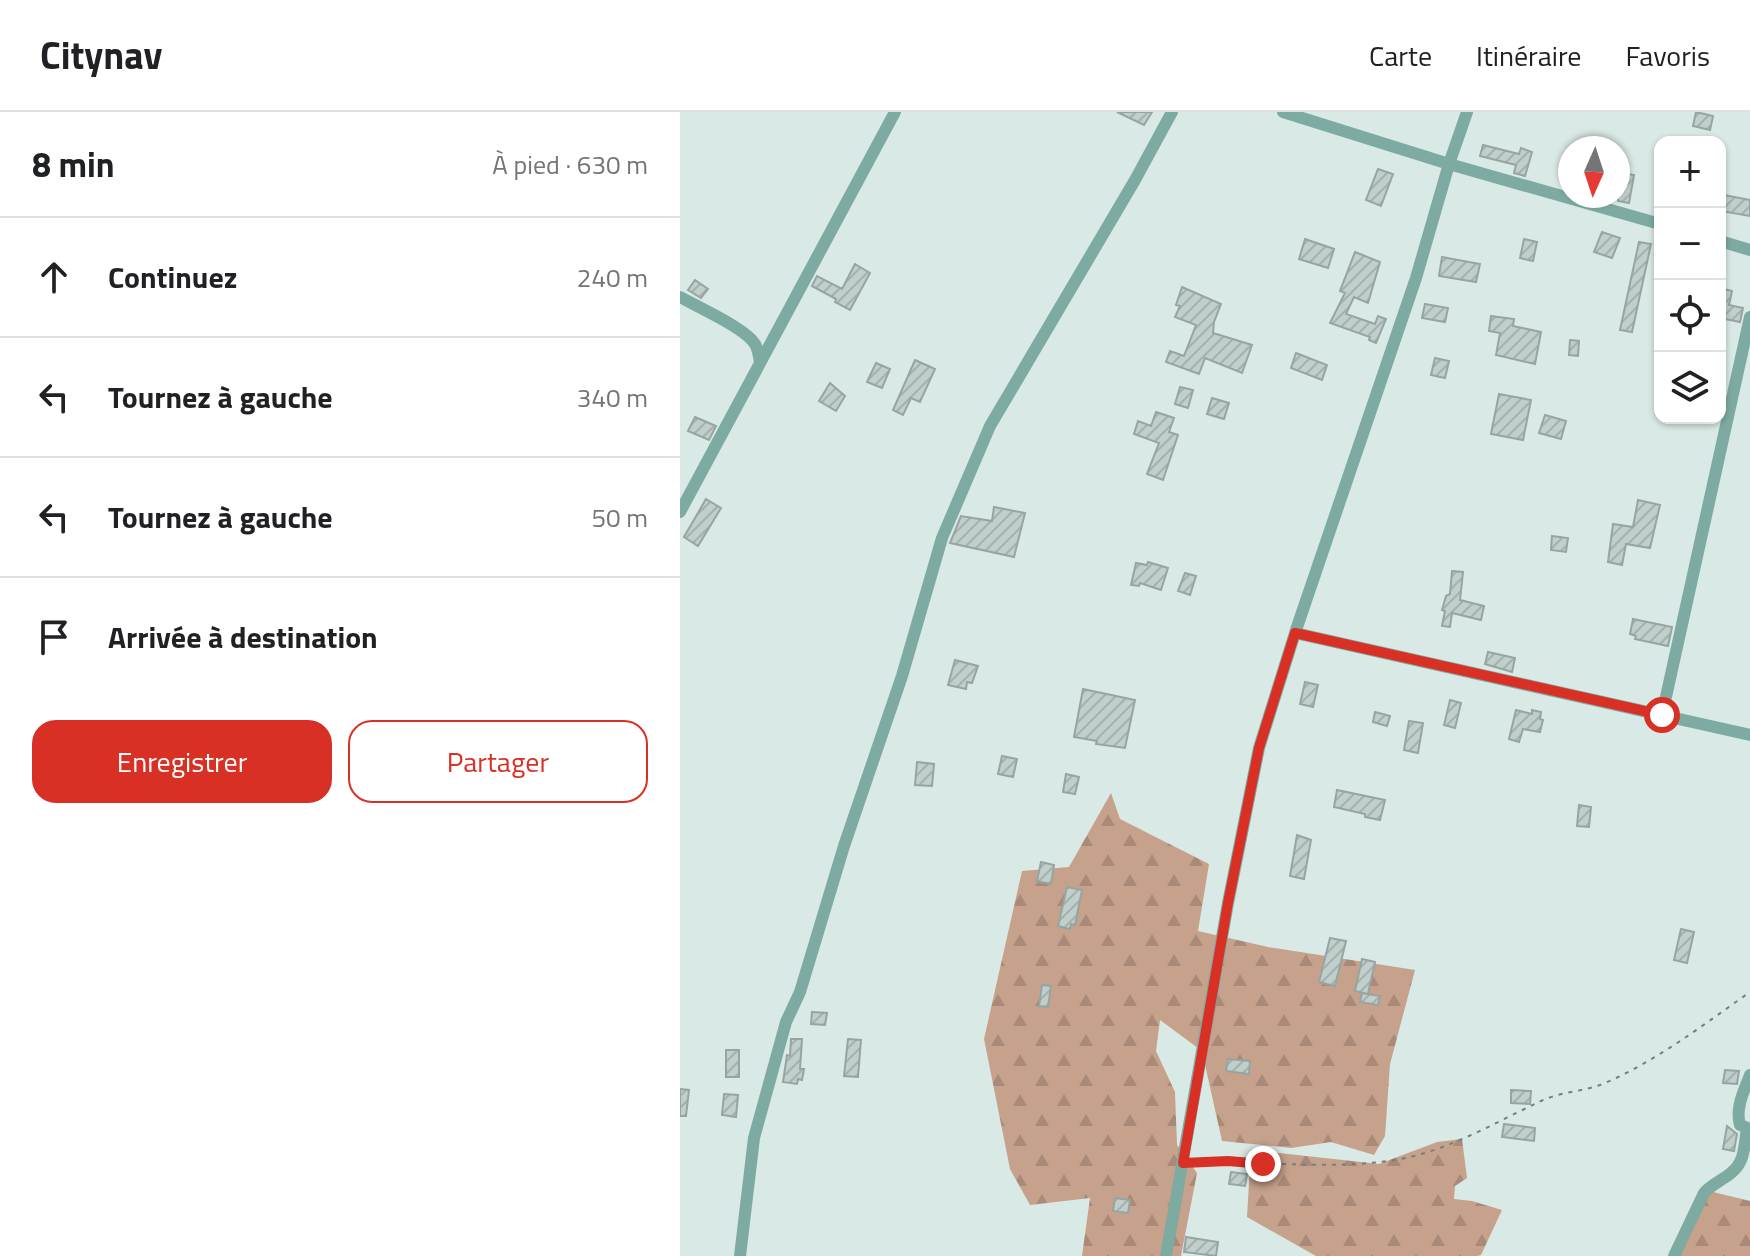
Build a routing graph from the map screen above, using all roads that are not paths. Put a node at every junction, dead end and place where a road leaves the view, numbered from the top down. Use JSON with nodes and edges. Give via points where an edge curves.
{"nodes":[{"id":1,"x":895,"y":112,"type":"edge"},
{"id":2,"x":1172,"y":112,"type":"edge"},
{"id":3,"x":1283,"y":112,"type":"edge"},
{"id":4,"x":1467,"y":112,"type":"edge"},
{"id":5,"x":1449,"y":164,"type":"junction"},
{"id":6,"x":1654,"y":222,"type":"edge"},
{"id":7,"x":1726,"y":243,"type":"edge"},
{"id":8,"x":1750,"y":250,"type":"edge"},
{"id":9,"x":680,"y":297,"type":"edge"},
{"id":10,"x":1750,"y":317,"type":"edge"},
{"id":11,"x":760,"y":362,"type":"junction"},
{"id":12,"x":680,"y":512,"type":"edge"},
{"id":13,"x":1295,"y":633,"type":"junction"},
{"id":14,"x":1662,"y":715,"type":"junction"},
{"id":15,"x":1750,"y":735,"type":"edge"},
{"id":16,"x":1750,"y":1075,"type":"edge"},
{"id":17,"x":1748,"y":1128,"type":"edge"},
{"id":18,"x":740,"y":1256,"type":"edge"},
{"id":19,"x":1166,"y":1256,"type":"edge"},
{"id":20,"x":1674,"y":1256,"type":"edge"}],
"edges":[{"from":1,"to":11,"type":"street"},
{"from":2,"to":18,"type":"street","via":[[990,426],[942,538],[902,676],[786,1022],[754,1138]]},
{"from":3,"to":5,"type":"street"},
{"from":4,"to":5,"type":"street"},
{"from":5,"to":6,"type":"street"},
{"from":5,"to":13,"type":"street","via":[[1416,278]]},
{"from":7,"to":8,"type":"street"},
{"from":9,"to":11,"type":"street","via":[[747,336]]},
{"from":10,"to":14,"type":"street"},
{"from":11,"to":12,"type":"street"},
{"from":13,"to":14,"type":"street"},
{"from":13,"to":19,"type":"street","via":[[1259,748]]},
{"from":14,"to":15,"type":"street"},
{"from":16,"to":17,"type":"street","via":[[1738,1118]]},
{"from":17,"to":20,"type":"street","via":[[1742,1160],[1704,1193]]}]}
